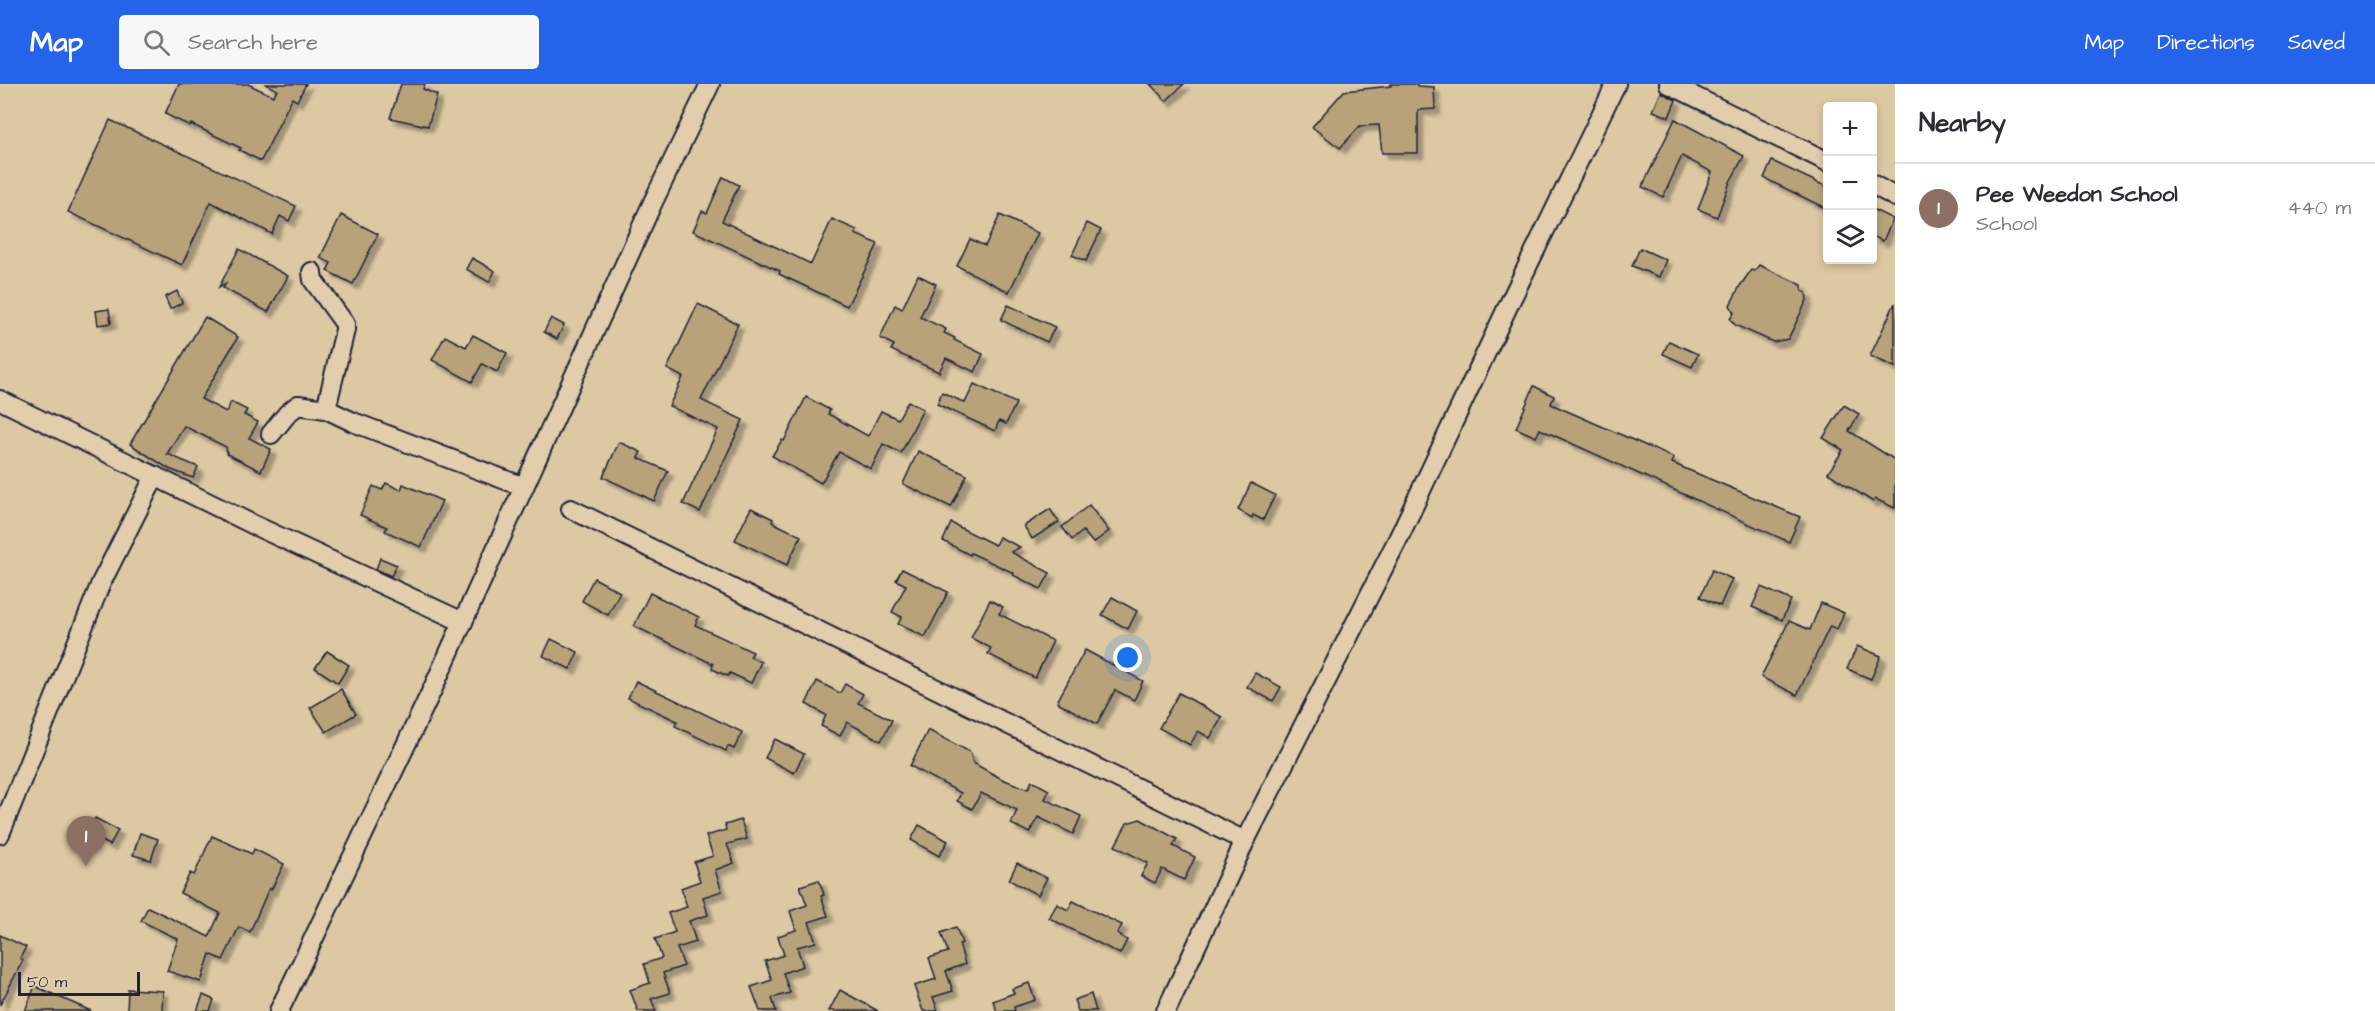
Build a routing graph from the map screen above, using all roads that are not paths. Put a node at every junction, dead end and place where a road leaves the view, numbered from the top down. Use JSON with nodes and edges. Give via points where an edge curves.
{"nodes":[{"id":1,"x":710,"y":84,"type":"edge"},
{"id":2,"x":1616,"y":84,"type":"edge"},
{"id":3,"x":1669,"y":84,"type":"edge"},
{"id":4,"x":1823,"y":160,"type":"edge"},
{"id":5,"x":1877,"y":187,"type":"edge"},
{"id":6,"x":1895,"y":197,"type":"edge"},
{"id":7,"x":312,"y":272,"type":"dead end"},
{"id":8,"x":0,"y":400,"type":"edge"},
{"id":9,"x":326,"y":409,"type":"junction"},
{"id":10,"x":271,"y":434,"type":"dead end"},
{"id":11,"x":155,"y":477,"type":"junction"},
{"id":12,"x":524,"y":487,"type":"junction"},
{"id":13,"x":570,"y":509,"type":"dead end"},
{"id":14,"x":463,"y":622,"type":"junction"},
{"id":15,"x":0,"y":834,"type":"edge"},
{"id":16,"x":1245,"y":841,"type":"junction"},
{"id":17,"x":279,"y":1011,"type":"edge"},
{"id":18,"x":1166,"y":1011,"type":"edge"}],
"edges":[{"from":1,"to":12,"type":"street"},
{"from":2,"to":16,"type":"street","via":[[1398,539]]},
{"from":3,"to":4,"type":"street"},
{"from":5,"to":6,"type":"street"},
{"from":7,"to":9,"type":"street","via":[[313,280],[345,324]]},
{"from":8,"to":11,"type":"street"},
{"from":9,"to":10,"type":"street","via":[[298,405]]},
{"from":9,"to":12,"type":"street"},
{"from":11,"to":14,"type":"street"},
{"from":11,"to":15,"type":"street","via":[[101,583]]},
{"from":12,"to":14,"type":"street"},
{"from":13,"to":16,"type":"street"},
{"from":14,"to":17,"type":"street"},
{"from":16,"to":18,"type":"street"}]}
